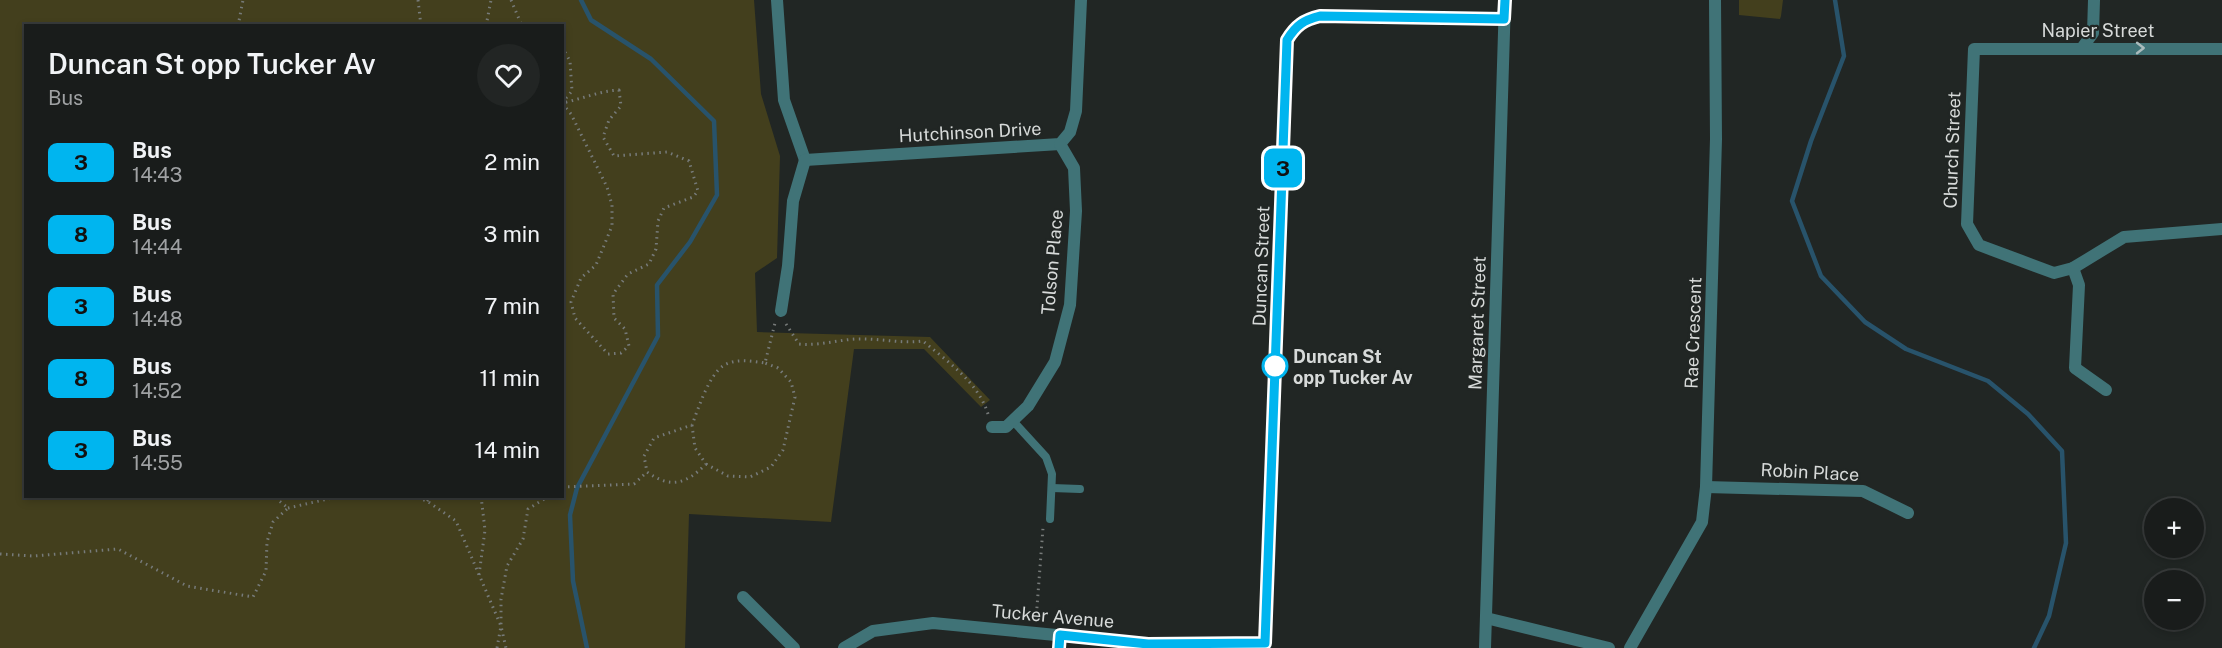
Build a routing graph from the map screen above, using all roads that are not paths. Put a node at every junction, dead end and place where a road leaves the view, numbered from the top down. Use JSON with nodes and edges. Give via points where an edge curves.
{"nodes":[{"id":1,"x":777,"y":0,"type":"edge"},
{"id":2,"x":1081,"y":0,"type":"edge"},
{"id":3,"x":1505,"y":0,"type":"edge"},
{"id":4,"x":1715,"y":0,"type":"edge"},
{"id":5,"x":2094,"y":0,"type":"edge"},
{"id":6,"x":1504,"y":19,"type":"junction"},
{"id":7,"x":2082,"y":48,"type":"junction"},
{"id":8,"x":1974,"y":49,"type":"joint"},
{"id":9,"x":2222,"y":49,"type":"edge"},
{"id":10,"x":1060,"y":144,"type":"junction"},
{"id":11,"x":805,"y":160,"type":"junction"},
{"id":12,"x":2222,"y":229,"type":"edge"},
{"id":13,"x":2073,"y":268,"type":"junction"},
{"id":14,"x":781,"y":311,"type":"road end"},
{"id":15,"x":2106,"y":390,"type":"dead end"},
{"id":16,"x":1013,"y":421,"type":"junction"},
{"id":17,"x":992,"y":427,"type":"road end"},
{"id":18,"x":1706,"y":487,"type":"junction"},
{"id":19,"x":1052,"y":488,"type":"junction"},
{"id":20,"x":1080,"y":489,"type":"dead end"},
{"id":21,"x":1908,"y":513,"type":"dead end"},
{"id":22,"x":1050,"y":519,"type":"dead end"},
{"id":23,"x":743,"y":597,"type":"dead end"},
{"id":24,"x":1486,"y":618,"type":"junction"},
{"id":25,"x":1060,"y":635,"type":"junction"},
{"id":26,"x":1265,"y":645,"type":"edge"},
{"id":27,"x":794,"y":648,"type":"edge"},
{"id":28,"x":844,"y":648,"type":"edge"},
{"id":29,"x":1059,"y":648,"type":"edge"},
{"id":30,"x":1485,"y":648,"type":"edge"},
{"id":31,"x":1609,"y":648,"type":"edge"},
{"id":32,"x":1630,"y":648,"type":"edge"}],
"edges":[{"from":1,"to":11,"type":"street","via":[[784,100]]},
{"from":2,"to":10,"type":"street","name":"Hutchinson Drive","via":[[1076,111],[1070,132]]},
{"from":3,"to":6,"type":"street","name":"Margaret Street"},
{"from":4,"to":18,"type":"street","name":"Rae Crescent","via":[[1716,139]]},
{"from":5,"to":7,"type":"street","via":[[2093,33]]},
{"from":6,"to":24,"type":"street","name":"Margaret Street"},
{"from":6,"to":26,"type":"street","name":"Duncan Street","via":[[1320,16],[1304,20],[1287,40]]},
{"from":7,"to":8,"type":"street","name":"Napier Street"},
{"from":7,"to":9,"type":"street","name":"Napier Street","one_way":true},
{"from":8,"to":13,"type":"street","name":"Church Street","via":[[1967,224],[1979,245],[2054,273]]},
{"from":10,"to":11,"type":"street","name":"Hutchinson Drive"},
{"from":10,"to":16,"type":"street","name":"Tolson Place","via":[[1074,168],[1076,210],[1070,305],[1055,362],[1028,406]]},
{"from":11,"to":14,"type":"street","via":[[793,201]]},
{"from":12,"to":13,"type":"street","name":"Church Street","via":[[2124,237]]},
{"from":13,"to":15,"type":"street","via":[[2079,285],[2075,368]]},
{"from":16,"to":17,"type":"street"},
{"from":16,"to":19,"type":"lane","via":[[1046,457]]},
{"from":18,"to":21,"type":"street","name":"Robin Place","via":[[1863,491]]},
{"from":18,"to":32,"type":"street","name":"Rae Crescent","via":[[1702,522]]},
{"from":19,"to":20,"type":"lane"},
{"from":19,"to":22,"type":"lane"},
{"from":23,"to":27,"type":"street"},
{"from":24,"to":30,"type":"street","name":"Margaret Street"},
{"from":24,"to":31,"type":"street"},
{"from":25,"to":26,"type":"street","name":"Tucker Avenue","via":[[1148,644]]},
{"from":25,"to":28,"type":"street","name":"Tucker Avenue","via":[[933,623],[873,631]]},
{"from":25,"to":29,"type":"street"}]}
